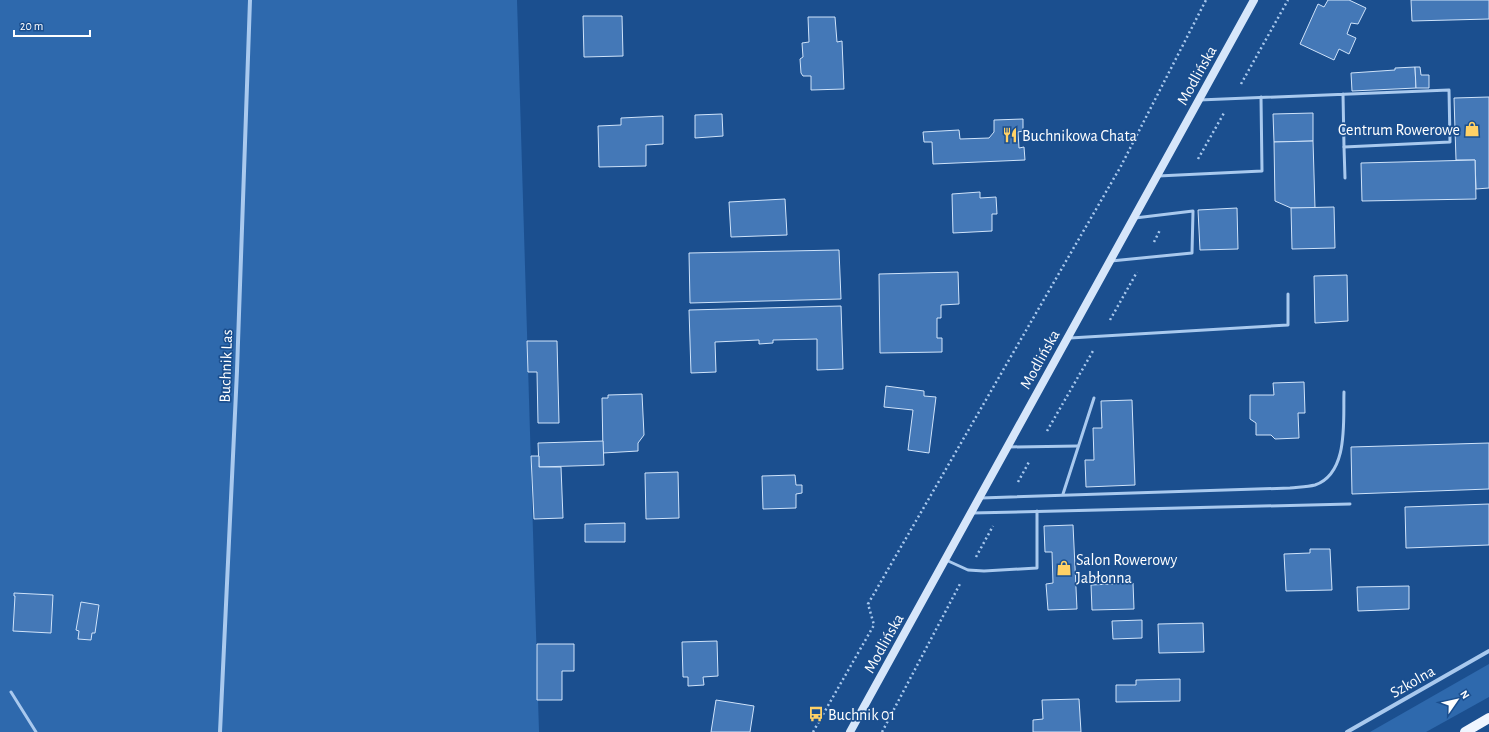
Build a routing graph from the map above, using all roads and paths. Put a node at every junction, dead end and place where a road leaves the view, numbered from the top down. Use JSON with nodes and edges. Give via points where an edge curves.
{"nodes":[{"id":1,"x":250,"y":0,"type":"edge"},
{"id":2,"x":1206,"y":0,"type":"edge"},
{"id":3,"x":1254,"y":0,"type":"edge"},
{"id":4,"x":1288,"y":0,"type":"edge"},
{"id":5,"x":1343,"y":94,"type":"junction"},
{"id":6,"x":1261,"y":97,"type":"junction"},
{"id":7,"x":1197,"y":100,"type":"junction"},
{"id":8,"x":1232,"y":100,"type":"junction"},
{"id":9,"x":1344,"y":147,"type":"junction"},
{"id":10,"x":1190,"y":174,"type":"junction"},
{"id":11,"x":1156,"y":177,"type":"junction"},
{"id":12,"x":1345,"y":178,"type":"dead end"},
{"id":13,"x":1169,"y":213,"type":"junction"},
{"id":14,"x":1133,"y":218,"type":"junction"},
{"id":15,"x":1145,"y":258,"type":"junction"},
{"id":16,"x":1109,"y":261,"type":"junction"},
{"id":17,"x":1288,"y":294,"type":"dead end"},
{"id":18,"x":1101,"y":336,"type":"junction"},
{"id":19,"x":1067,"y":338,"type":"junction"},
{"id":20,"x":1344,"y":392,"type":"dead end"},
{"id":21,"x":1094,"y":398,"type":"dead end"},
{"id":22,"x":1038,"y":446,"type":"junction"},
{"id":23,"x":1078,"y":446,"type":"junction"},
{"id":24,"x":1006,"y":447,"type":"junction"},
{"id":25,"x":1063,"y":494,"type":"junction"},
{"id":26,"x":1011,"y":496,"type":"junction"},
{"id":27,"x":979,"y":498,"type":"junction"},
{"id":28,"x":1350,"y":504,"type":"dead end"},
{"id":29,"x":1036,"y":511,"type":"junction"},
{"id":30,"x":1002,"y":512,"type":"junction"},
{"id":31,"x":971,"y":513,"type":"junction"},
{"id":32,"x":944,"y":559,"type":"junction"},
{"id":33,"x":968,"y":570,"type":"junction"},
{"id":34,"x":1489,"y":651,"type":"edge"},
{"id":35,"x":11,"y":692,"type":"dead end"},
{"id":36,"x":1489,"y":718,"type":"edge"},
{"id":37,"x":36,"y":732,"type":"edge"},
{"id":38,"x":220,"y":732,"type":"edge"},
{"id":39,"x":813,"y":732,"type":"edge"},
{"id":40,"x":850,"y":732,"type":"edge"},
{"id":41,"x":882,"y":732,"type":"edge"},
{"id":42,"x":1347,"y":732,"type":"edge"},
{"id":43,"x":1465,"y":732,"type":"edge"}],
"edges":[{"from":1,"to":38,"type":"street","name":"Buchnik Las","via":[[237,370]]},
{"from":2,"to":39,"type":"path","via":[[1122,166],[868,604],[874,625]]},
{"from":3,"to":7,"type":"main road","name":"Modlińska"},
{"from":4,"to":8,"type":"path"},
{"from":5,"to":6,"type":"lane"},
{"from":5,"to":9,"type":"lane"},
{"from":5,"to":9,"type":"lane","via":[[1449,90],[1450,142]]},
{"from":6,"to":8,"type":"lane"},
{"from":6,"to":10,"type":"lane","via":[[1262,171]]},
{"from":7,"to":8,"type":"lane"},
{"from":7,"to":11,"type":"main road","name":"Modlińska"},
{"from":8,"to":10,"type":"path"},
{"from":9,"to":12,"type":"lane"},
{"from":10,"to":11,"type":"lane"},
{"from":11,"to":14,"type":"main road","name":"Modlińska"},
{"from":13,"to":14,"type":"lane"},
{"from":13,"to":15,"type":"path"},
{"from":13,"to":15,"type":"lane","via":[[1193,211],[1192,253]]},
{"from":14,"to":16,"type":"main road","name":"Modlińska"},
{"from":15,"to":16,"type":"lane"},
{"from":15,"to":18,"type":"path"},
{"from":16,"to":19,"type":"main road","name":"Modlińska"},
{"from":17,"to":18,"type":"lane","via":[[1288,326]]},
{"from":18,"to":19,"type":"lane"},
{"from":18,"to":22,"type":"path"},
{"from":19,"to":24,"type":"main road","name":"Modlińska"},
{"from":20,"to":25,"type":"lane","via":[[1341,453],[1336,468],[1315,485],[1290,488]]},
{"from":21,"to":23,"type":"lane"},
{"from":22,"to":23,"type":"lane"},
{"from":22,"to":24,"type":"lane"},
{"from":22,"to":26,"type":"path"},
{"from":23,"to":25,"type":"lane"},
{"from":24,"to":27,"type":"main road","name":"Modlińska"},
{"from":25,"to":26,"type":"lane"},
{"from":26,"to":27,"type":"lane"},
{"from":27,"to":31,"type":"main road","name":"Modlińska"},
{"from":28,"to":29,"type":"lane"},
{"from":29,"to":30,"type":"lane"},
{"from":29,"to":33,"type":"lane","via":[[1037,568]]},
{"from":30,"to":31,"type":"lane"},
{"from":30,"to":33,"type":"path"},
{"from":31,"to":32,"type":"main road","name":"Modlińska"},
{"from":32,"to":33,"type":"lane"},
{"from":32,"to":40,"type":"main road","name":"Modlińska"},
{"from":33,"to":41,"type":"path"},
{"from":34,"to":42,"type":"street","name":"Szkolna"},
{"from":35,"to":37,"type":"lane"},
{"from":36,"to":43,"type":"main road"}]}
